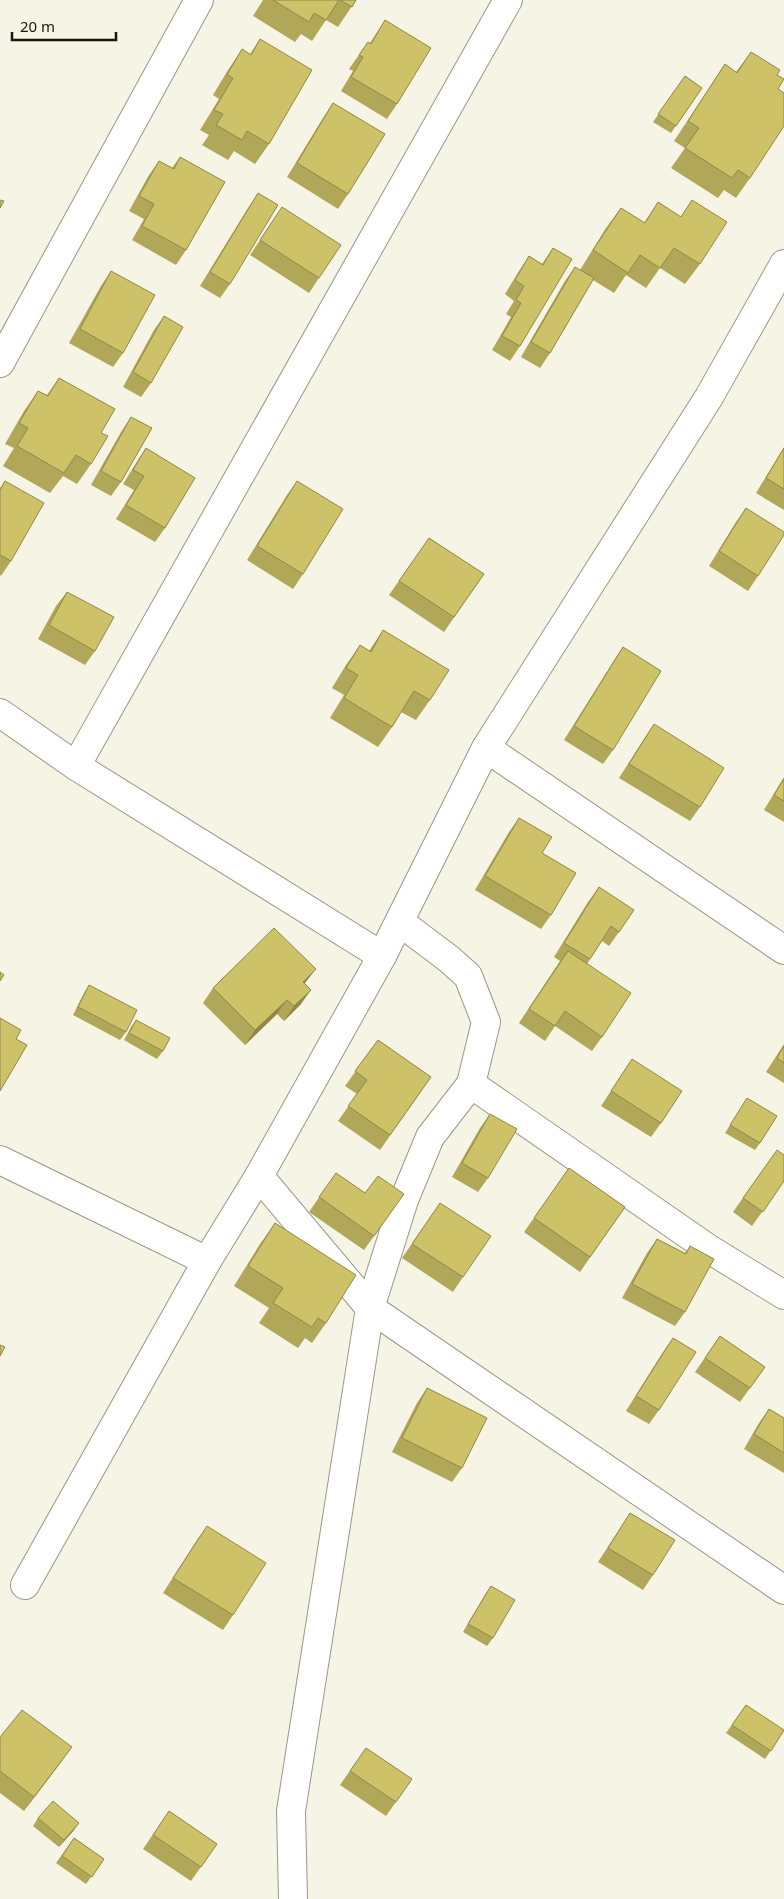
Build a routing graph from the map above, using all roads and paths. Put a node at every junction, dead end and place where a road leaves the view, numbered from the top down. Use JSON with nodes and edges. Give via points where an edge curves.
{"nodes":[{"id":1,"x":199,"y":0,"type":"edge"},
{"id":2,"x":508,"y":0,"type":"edge"},
{"id":3,"x":784,"y":264,"type":"edge"},
{"id":4,"x":0,"y":363,"type":"edge"},
{"id":5,"x":0,"y":713,"type":"edge"},
{"id":6,"x":486,"y":748,"type":"junction"},
{"id":7,"x":76,"y":766,"type":"junction"},
{"id":8,"x":400,"y":922,"type":"junction"},
{"id":9,"x":784,"y":950,"type":"edge"},
{"id":10,"x":382,"y":956,"type":"junction"},
{"id":11,"x":471,"y":1084,"type":"junction"},
{"id":12,"x":0,"y":1160,"type":"edge"},
{"id":13,"x":259,"y":1176,"type":"junction"},
{"id":14,"x":207,"y":1261,"type":"junction"},
{"id":15,"x":784,"y":1295,"type":"edge"},
{"id":16,"x":370,"y":1308,"type":"junction"},
{"id":17,"x":25,"y":1585,"type":"dead end"},
{"id":18,"x":784,"y":1590,"type":"edge"},
{"id":19,"x":293,"y":1899,"type":"edge"}],
"edges":[{"from":1,"to":4,"type":"street"},
{"from":2,"to":7,"type":"street"},
{"from":3,"to":6,"type":"street","via":[[709,397]]},
{"from":5,"to":7,"type":"street"},
{"from":6,"to":8,"type":"street"},
{"from":6,"to":9,"type":"street"},
{"from":7,"to":10,"type":"street"},
{"from":8,"to":10,"type":"street"},
{"from":8,"to":11,"type":"street","via":[[468,976],[486,1022]]},
{"from":10,"to":13,"type":"street"},
{"from":11,"to":15,"type":"street","via":[[710,1249]]},
{"from":11,"to":16,"type":"street","via":[[430,1137],[404,1200]]},
{"from":12,"to":14,"type":"street"},
{"from":13,"to":14,"type":"street"},
{"from":13,"to":16,"type":"street"},
{"from":14,"to":17,"type":"street"},
{"from":16,"to":18,"type":"street"},
{"from":16,"to":19,"type":"street","via":[[291,1811]]}]}
